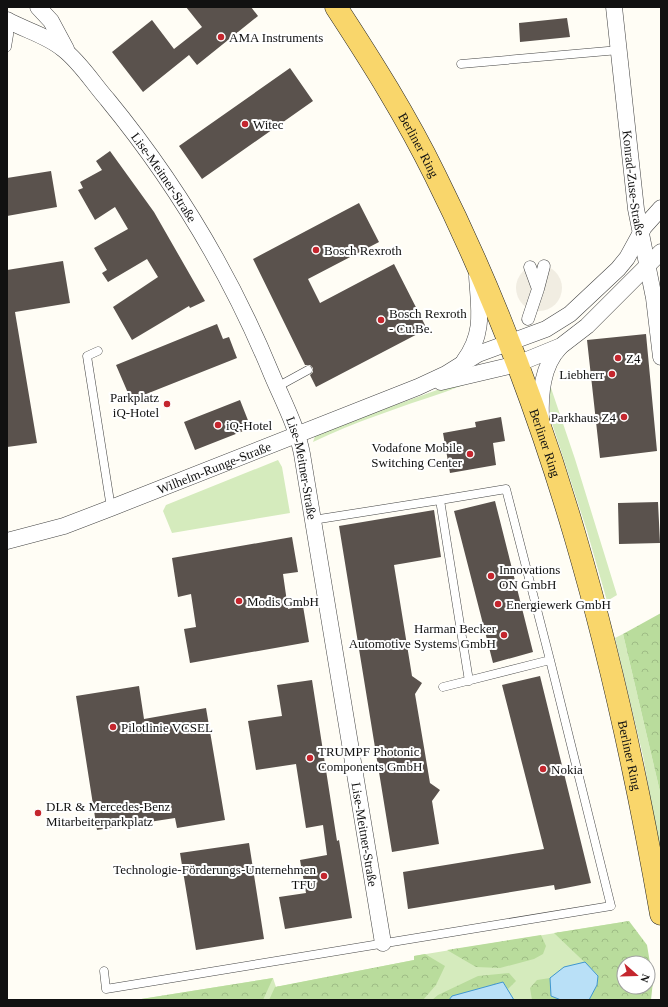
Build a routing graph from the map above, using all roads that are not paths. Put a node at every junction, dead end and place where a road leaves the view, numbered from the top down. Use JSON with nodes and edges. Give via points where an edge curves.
{"nodes":[{"id":1,"x":336,"y":7,"type":"edge"},
{"id":2,"x":614,"y":7,"type":"edge"},
{"id":3,"x":38,"y":8,"type":"edge"},
{"id":4,"x":8,"y":18,"type":"edge"},
{"id":5,"x":7,"y":48,"type":"edge"},
{"id":6,"x":619,"y":50,"type":"junction"},
{"id":7,"x":67,"y":52,"type":"junction"},
{"id":8,"x":461,"y":64,"type":"dead end"},
{"id":9,"x":661,"y":208,"type":"edge"},
{"id":10,"x":640,"y":234,"type":"junction"},
{"id":11,"x":661,"y":252,"type":"edge"},
{"id":12,"x":476,"y":263,"type":"junction"},
{"id":13,"x":544,"y":266,"type":"dead end"},
{"id":14,"x":647,"y":266,"type":"junction"},
{"id":15,"x":530,"y":267,"type":"dead end"},
{"id":16,"x":538,"y":289,"type":"junction"},
{"id":17,"x":528,"y":319,"type":"dead end"},
{"id":18,"x":509,"y":343,"type":"junction"},
{"id":19,"x":561,"y":346,"type":"junction"},
{"id":20,"x":98,"y":352,"type":"dead end"},
{"id":21,"x":661,"y":357,"type":"edge"},
{"id":22,"x":461,"y":364,"type":"junction"},
{"id":23,"x":517,"y":364,"type":"junction"},
{"id":24,"x":308,"y":370,"type":"dead end"},
{"id":25,"x":277,"y":387,"type":"junction"},
{"id":26,"x":418,"y":387,"type":"junction"},
{"id":27,"x":542,"y":433,"type":"junction"},
{"id":28,"x":296,"y":435,"type":"junction"},
{"id":29,"x":440,"y":500,"type":"junction"},
{"id":30,"x":111,"y":508,"type":"junction"},
{"id":31,"x":313,"y":520,"type":"junction"},
{"id":32,"x":7,"y":541,"type":"edge"},
{"id":33,"x":550,"y":660,"type":"junction"},
{"id":34,"x":469,"y":681,"type":"junction"},
{"id":35,"x":443,"y":687,"type":"dead end"},
{"id":36,"x":661,"y":914,"type":"edge"},
{"id":37,"x":383,"y":943,"type":"junction"},
{"id":38,"x":104,"y":971,"type":"dead end"}],
"edges":[{"from":1,"to":12,"type":"main road","name":"Berliner Ring","via":[[384,81],[415,136],[449,202]]},
{"from":2,"to":6,"type":"street","name":"Konrad-Zuse-Straße"},
{"from":3,"to":7,"type":"street","name":"Lise-Meitner-Straße","via":[[51,21]]},
{"from":4,"to":5,"type":"lane"},
{"from":4,"to":7,"type":"street","name":"Lise-Meitner-Straße"},
{"from":6,"to":8,"type":"lane"},
{"from":6,"to":10,"type":"street","name":"Konrad-Zuse-Straße"},
{"from":7,"to":25,"type":"street","name":"Lise-Meitner-Straße","via":[[138,139],[187,209],[232,287]]},
{"from":9,"to":10,"type":"street","name":"Wilhelm-Runge-Straße"},
{"from":10,"to":14,"type":"street","name":"Konrad-Zuse-Straße"},
{"from":10,"to":18,"type":"street","name":"Wilhelm-Runge-Straße","via":[[618,269],[577,309],[552,326]]},
{"from":11,"to":14,"type":"street"},
{"from":12,"to":18,"type":"main road","name":"Berliner Ring"},
{"from":12,"to":22,"type":"street","name":"Wilhelm-Runge-Straße","via":[[479,331],[472,349]]},
{"from":13,"to":16,"type":"street"},
{"from":14,"to":19,"type":"street","via":[[584,328]]},
{"from":14,"to":21,"type":"street","name":"Konrad-Zuse-Straße","via":[[654,298]]},
{"from":15,"to":16,"type":"street"},
{"from":16,"to":17,"type":"street"},
{"from":18,"to":22,"type":"street","name":"Wilhelm-Runge-Straße","via":[[478,354]]},
{"from":18,"to":23,"type":"main road","name":"Berliner Ring"},
{"from":19,"to":23,"type":"street","name":"Wilhelm-Runge-Straße"},
{"from":19,"to":27,"type":"street","via":[[548,365],[542,386]]},
{"from":20,"to":30,"type":"lane","via":[[87,356]]},
{"from":22,"to":26,"type":"street","name":"Wilhelm-Runge-Straße"},
{"from":23,"to":26,"type":"street","name":"Wilhelm-Runge-Straße"},
{"from":23,"to":27,"type":"main road","name":"Berliner Ring"},
{"from":24,"to":25,"type":"lane"},
{"from":25,"to":28,"type":"street","name":"Lise-Meitner-Straße"},
{"from":26,"to":28,"type":"street","name":"Wilhelm-Runge-Straße"},
{"from":27,"to":36,"type":"main road","name":"Berliner Ring","via":[[574,526],[606,646],[636,778]]},
{"from":28,"to":30,"type":"street","name":"Wilhelm-Runge-Straße"},
{"from":28,"to":31,"type":"street","name":"Lise-Meitner-Straße","via":[[303,458]]},
{"from":29,"to":31,"type":"lane"},
{"from":29,"to":33,"type":"lane","via":[[506,489]]},
{"from":29,"to":34,"type":"lane"},
{"from":30,"to":32,"type":"street","name":"Wilhelm-Runge-Straße","via":[[64,526]]},
{"from":31,"to":37,"type":"street","name":"Lise-Meitner-Straße"},
{"from":33,"to":34,"type":"lane"},
{"from":33,"to":37,"type":"lane","via":[[611,906]]},
{"from":34,"to":35,"type":"lane"},
{"from":37,"to":38,"type":"lane","via":[[106,989]]}]}
